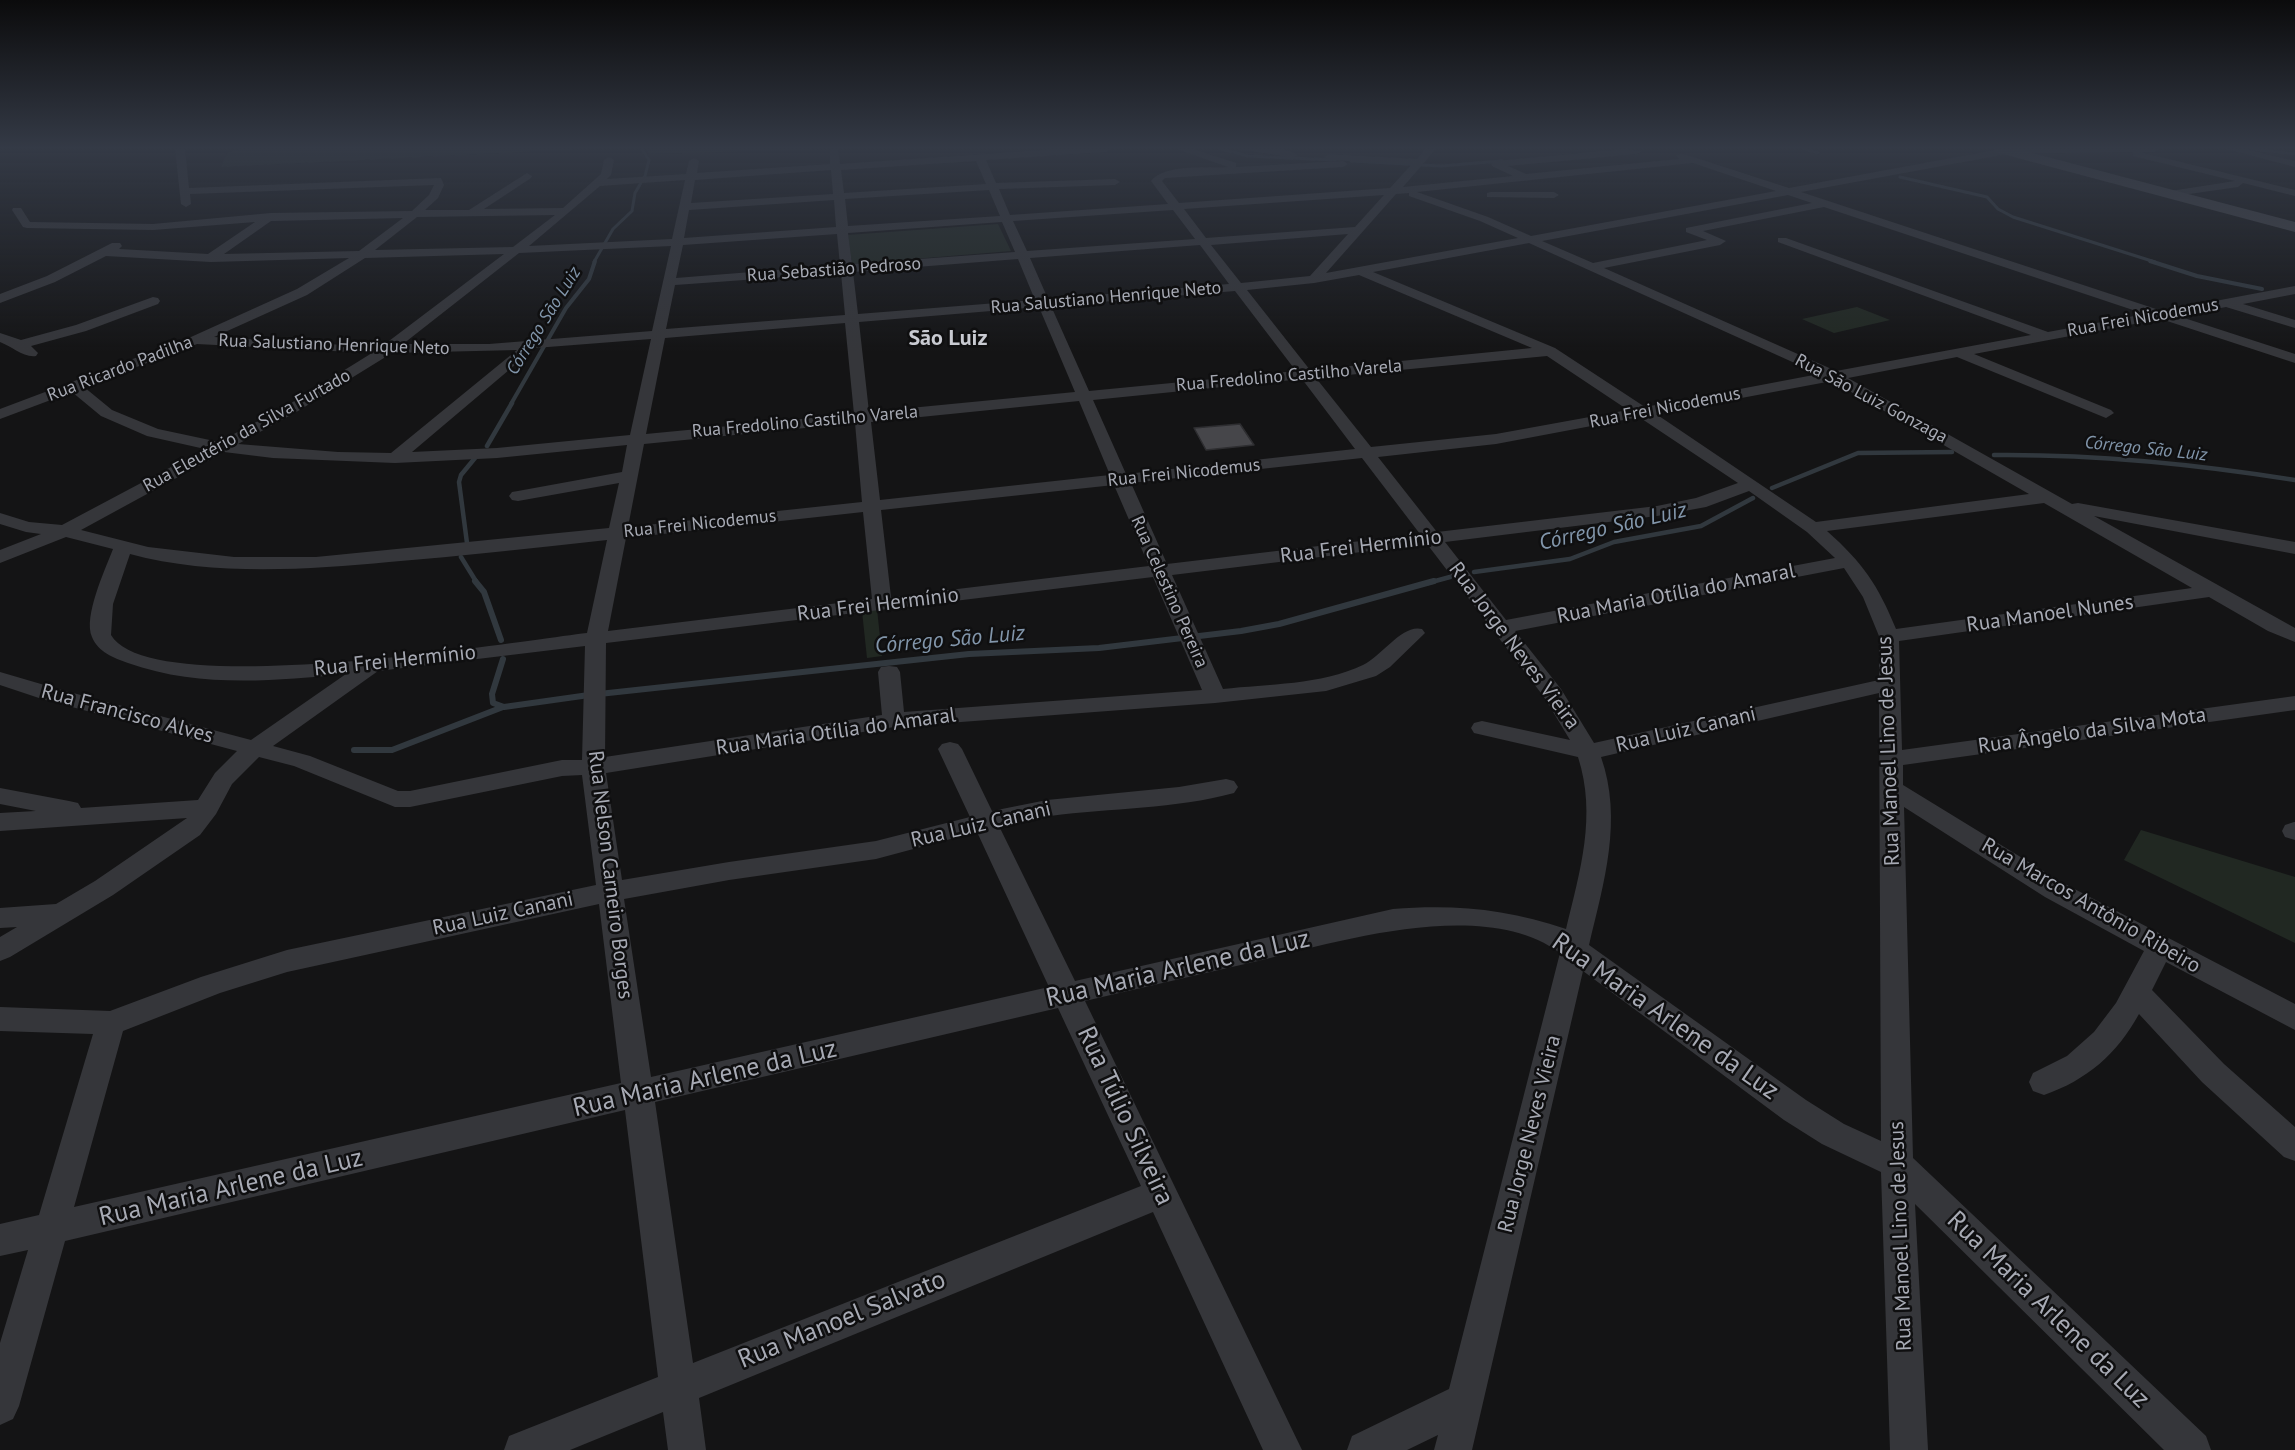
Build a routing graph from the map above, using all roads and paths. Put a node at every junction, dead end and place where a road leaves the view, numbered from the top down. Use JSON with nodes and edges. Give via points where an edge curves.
{"nodes":[{"id":1,"x":21,"y":217,"type":"edge"},
{"id":2,"x":173,"y":217,"type":"edge"},
{"id":3,"x":269,"y":217,"type":"junction"},
{"id":4,"x":281,"y":217,"type":"edge"},
{"id":5,"x":411,"y":217,"type":"edge"},
{"id":6,"x":559,"y":217,"type":"edge"},
{"id":7,"x":683,"y":217,"type":"edge"},
{"id":8,"x":841,"y":217,"type":"edge"},
{"id":9,"x":1039,"y":217,"type":"edge"},
{"id":10,"x":1182,"y":217,"type":"edge"},
{"id":11,"x":1370,"y":217,"type":"edge"},
{"id":12,"x":1475,"y":217,"type":"edge"},
{"id":13,"x":1653,"y":217,"type":"edge"},
{"id":14,"x":1759,"y":217,"type":"edge"},
{"id":15,"x":1863,"y":217,"type":"edge"},
{"id":16,"x":2255,"y":217,"type":"edge"},
{"id":17,"x":1007,"y":219,"type":"junction"},
{"id":18,"x":153,"y":227,"type":"junction"},
{"id":19,"x":2295,"y":227,"type":"edge"},
{"id":20,"x":842,"y":230,"type":"junction"},
{"id":21,"x":1358,"y":230,"type":"junction"},
{"id":22,"x":1530,"y":239,"type":"junction"},
{"id":23,"x":1782,"y":240,"type":"dead end"},
{"id":24,"x":1201,"y":241,"type":"junction"},
{"id":25,"x":678,"y":242,"type":"junction"},
{"id":26,"x":516,"y":250,"type":"junction"},
{"id":27,"x":104,"y":252,"type":"junction"},
{"id":28,"x":361,"y":254,"type":"junction"},
{"id":29,"x":1023,"y":255,"type":"junction"},
{"id":30,"x":211,"y":258,"type":"junction"},
{"id":31,"x":1592,"y":267,"type":"junction"},
{"id":32,"x":846,"y":269,"type":"junction"},
{"id":33,"x":1360,"y":271,"type":"junction"},
{"id":34,"x":1314,"y":279,"type":"junction"},
{"id":35,"x":669,"y":282,"type":"junction"},
{"id":36,"x":1237,"y":287,"type":"junction"},
{"id":37,"x":2295,"y":290,"type":"edge"},
{"id":38,"x":0,"y":299,"type":"edge"},
{"id":39,"x":153,"y":301,"type":"dead end"},
{"id":40,"x":2226,"y":302,"type":"junction"},
{"id":41,"x":1044,"y":303,"type":"junction"},
{"id":42,"x":2160,"y":315,"type":"junction"},
{"id":43,"x":852,"y":319,"type":"junction"},
{"id":44,"x":2295,"y":324,"type":"edge"},
{"id":45,"x":658,"y":335,"type":"junction"},
{"id":46,"x":2045,"y":336,"type":"junction"},
{"id":47,"x":0,"y":337,"type":"edge"},
{"id":48,"x":196,"y":340,"type":"junction"},
{"id":49,"x":20,"y":345,"type":"junction"},
{"id":50,"x":533,"y":345,"type":"junction"},
{"id":51,"x":387,"y":350,"type":"junction"},
{"id":52,"x":1550,"y":351,"type":"junction"},
{"id":53,"x":1956,"y":352,"type":"junction"},
{"id":54,"x":34,"y":355,"type":"dead end"},
{"id":55,"x":2295,"y":359,"type":"edge"},
{"id":56,"x":1304,"y":375,"type":"junction"},
{"id":57,"x":1833,"y":375,"type":"junction"},
{"id":58,"x":75,"y":387,"type":"junction"},
{"id":59,"x":1084,"y":396,"type":"junction"},
{"id":60,"x":1645,"y":412,"type":"junction"},
{"id":61,"x":2106,"y":413,"type":"dead end"},
{"id":62,"x":0,"y":414,"type":"edge"},
{"id":63,"x":862,"y":417,"type":"junction"},
{"id":64,"x":637,"y":438,"type":"junction"},
{"id":65,"x":221,"y":448,"type":"junction"},
{"id":66,"x":1365,"y":454,"type":"junction"},
{"id":67,"x":395,"y":458,"type":"junction"},
{"id":68,"x":629,"y":476,"type":"junction"},
{"id":69,"x":1120,"y":480,"type":"junction"},
{"id":70,"x":1751,"y":484,"type":"junction"},
{"id":71,"x":518,"y":496,"type":"dead end"},
{"id":72,"x":2054,"y":501,"type":"junction"},
{"id":73,"x":872,"y":506,"type":"junction"},
{"id":74,"x":0,"y":518,"type":"edge"},
{"id":75,"x":1813,"y":528,"type":"junction"},
{"id":76,"x":65,"y":531,"type":"junction"},
{"id":77,"x":618,"y":533,"type":"junction"},
{"id":78,"x":1432,"y":538,"type":"junction"},
{"id":79,"x":123,"y":548,"type":"junction"},
{"id":80,"x":2295,"y":548,"type":"edge"},
{"id":81,"x":0,"y":557,"type":"edge"},
{"id":82,"x":1849,"y":561,"type":"junction"},
{"id":83,"x":1160,"y":571,"type":"junction"},
{"id":84,"x":2212,"y":591,"type":"junction"},
{"id":85,"x":882,"y":604,"type":"junction"},
{"id":86,"x":1503,"y":627,"type":"junction"},
{"id":87,"x":1415,"y":633,"type":"dead end"},
{"id":88,"x":1889,"y":636,"type":"junction"},
{"id":89,"x":2295,"y":636,"type":"edge"},
{"id":90,"x":596,"y":638,"type":"junction"},
{"id":91,"x":372,"y":665,"type":"junction"},
{"id":92,"x":889,"y":672,"type":"dead end"},
{"id":93,"x":0,"y":678,"type":"edge"},
{"id":94,"x":1889,"y":684,"type":"junction"},
{"id":95,"x":1215,"y":696,"type":"junction"},
{"id":96,"x":2295,"y":703,"type":"edge"},
{"id":97,"x":894,"y":720,"type":"junction"},
{"id":98,"x":1482,"y":728,"type":"dead end"},
{"id":99,"x":254,"y":749,"type":"junction"},
{"id":100,"x":950,"y":749,"type":"dead end"},
{"id":101,"x":1589,"y":752,"type":"junction"},
{"id":102,"x":1890,"y":759,"type":"junction"},
{"id":103,"x":593,"y":767,"type":"junction"},
{"id":104,"x":1226,"y":787,"type":"dead end"},
{"id":105,"x":1891,"y":788,"type":"junction"},
{"id":106,"x":0,"y":796,"type":"edge"},
{"id":107,"x":207,"y":808,"type":"junction"},
{"id":108,"x":105,"y":815,"type":"junction"},
{"id":109,"x":985,"y":821,"type":"junction"},
{"id":110,"x":0,"y":822,"type":"edge"},
{"id":111,"x":610,"y":892,"type":"junction"},
{"id":112,"x":61,"y":914,"type":"junction"},
{"id":113,"x":0,"y":918,"type":"edge"},
{"id":114,"x":1575,"y":947,"type":"junction"},
{"id":115,"x":2160,"y":947,"type":"junction"},
{"id":116,"x":0,"y":950,"type":"edge"},
{"id":117,"x":2137,"y":993,"type":"junction"},
{"id":118,"x":1067,"y":994,"type":"junction"},
{"id":119,"x":2295,"y":1018,"type":"edge"},
{"id":120,"x":0,"y":1019,"type":"edge"},
{"id":121,"x":111,"y":1023,"type":"junction"},
{"id":122,"x":2044,"y":1082,"type":"dead end"},
{"id":123,"x":638,"y":1095,"type":"junction"},
{"id":124,"x":2295,"y":1147,"type":"edge"},
{"id":125,"x":1896,"y":1164,"type":"junction"},
{"id":126,"x":1161,"y":1193,"type":"junction"},
{"id":127,"x":51,"y":1228,"type":"junction"},
{"id":128,"x":0,"y":1240,"type":"edge"},
{"id":129,"x":678,"y":1386,"type":"junction"},
{"id":130,"x":1465,"y":1401,"type":"junction"},
{"id":131,"x":0,"y":1406,"type":"edge"},
{"id":132,"x":523,"y":1450,"type":"edge"},
{"id":133,"x":687,"y":1450,"type":"edge"},
{"id":134,"x":1283,"y":1450,"type":"edge"},
{"id":135,"x":1366,"y":1450,"type":"edge"},
{"id":136,"x":1453,"y":1450,"type":"edge"},
{"id":137,"x":1910,"y":1450,"type":"edge"},
{"id":138,"x":2192,"y":1450,"type":"edge"}],
"edges":[{"from":1,"to":18,"type":"street","via":[[27,225]]},
{"from":2,"to":18,"type":"street"},
{"from":3,"to":4,"type":"street"},
{"from":3,"to":18,"type":"street"},
{"from":3,"to":30,"type":"street"},
{"from":5,"to":28,"type":"street","name":"Rua Ricardo Padilha"},
{"from":6,"to":26,"type":"street","name":"Rua Eleutério da Silva Furtado"},
{"from":7,"to":25,"type":"street","name":"Rua Nelson Carneiro Borges"},
{"from":8,"to":20,"type":"street"},
{"from":9,"to":17,"type":"street"},
{"from":10,"to":24,"type":"street","name":"Rua Jorge Neves Vieira"},
{"from":11,"to":21,"type":"street"},
{"from":12,"to":22,"type":"street","name":"Rua São Luiz Gonzaga"},
{"from":13,"to":22,"type":"street","name":"Rua Salustiano Henrique Neto"},
{"from":14,"to":31,"type":"street","via":[[1690,230],[1720,241]]},
{"from":15,"to":42,"type":"street"},
{"from":16,"to":19,"type":"street"},
{"from":17,"to":20,"type":"street"},
{"from":17,"to":29,"type":"street","name":"Rua Celestino Pereira"},
{"from":18,"to":27,"type":"street"},
{"from":20,"to":25,"type":"street"},
{"from":20,"to":32,"type":"street"},
{"from":21,"to":24,"type":"street","name":"Rua Sebastião Pedroso"},
{"from":21,"to":34,"type":"street"},
{"from":22,"to":31,"type":"street","name":"Rua São Luiz Gonzaga"},
{"from":22,"to":33,"type":"street","name":"Rua Salustiano Henrique Neto"},
{"from":23,"to":46,"type":"street"},
{"from":24,"to":29,"type":"street","name":"Rua Sebastião Pedroso"},
{"from":24,"to":36,"type":"street","name":"Rua Jorge Neves Vieira"},
{"from":25,"to":26,"type":"street"},
{"from":25,"to":35,"type":"street","name":"Rua Nelson Carneiro Borges"},
{"from":26,"to":28,"type":"street"},
{"from":26,"to":51,"type":"street","name":"Rua Eleutério da Silva Furtado"},
{"from":27,"to":30,"type":"street"},
{"from":27,"to":38,"type":"street"},
{"from":28,"to":30,"type":"street"},
{"from":28,"to":48,"type":"street","name":"Rua Ricardo Padilha","via":[[302,292]]},
{"from":29,"to":32,"type":"street","name":"Rua Sebastião Pedroso"},
{"from":29,"to":41,"type":"street","name":"Rua Celestino Pereira"},
{"from":31,"to":57,"type":"street","name":"Rua São Luiz Gonzaga"},
{"from":32,"to":35,"type":"street","name":"Rua Sebastião Pedroso"},
{"from":32,"to":43,"type":"street"},
{"from":33,"to":34,"type":"street","name":"Rua Salustiano Henrique Neto"},
{"from":33,"to":52,"type":"street","name":"Rua Manoel Lino de Jesus"},
{"from":34,"to":36,"type":"street","name":"Rua Salustiano Henrique Neto"},
{"from":35,"to":45,"type":"street","name":"Rua Nelson Carneiro Borges"},
{"from":36,"to":41,"type":"street","name":"Rua Salustiano Henrique Neto"},
{"from":36,"to":56,"type":"street","name":"Rua Jorge Neves Vieira"},
{"from":37,"to":40,"type":"street","name":"Rua Frei Nicodemus"},
{"from":39,"to":49,"type":"street","via":[[81,328]]},
{"from":40,"to":42,"type":"street","name":"Rua Frei Nicodemus"},
{"from":40,"to":44,"type":"street"},
{"from":41,"to":43,"type":"street","name":"Rua Salustiano Henrique Neto"},
{"from":41,"to":59,"type":"street","name":"Rua Celestino Pereira"},
{"from":42,"to":46,"type":"street","name":"Rua Frei Nicodemus"},
{"from":42,"to":55,"type":"street"},
{"from":43,"to":45,"type":"street","name":"Rua Salustiano Henrique Neto"},
{"from":43,"to":63,"type":"street"},
{"from":45,"to":50,"type":"street","name":"Rua Salustiano Henrique Neto"},
{"from":45,"to":64,"type":"street","name":"Rua Nelson Carneiro Borges"},
{"from":46,"to":53,"type":"street","name":"Rua Frei Nicodemus"},
{"from":47,"to":49,"type":"street"},
{"from":48,"to":51,"type":"street","name":"Rua Salustiano Henrique Neto"},
{"from":48,"to":58,"type":"street","name":"Rua Ricardo Padilha"},
{"from":49,"to":54,"type":"street"},
{"from":50,"to":51,"type":"street","name":"Rua Salustiano Henrique Neto"},
{"from":50,"to":67,"type":"street"},
{"from":51,"to":65,"type":"street","name":"Rua Eleutério da Silva Furtado"},
{"from":52,"to":56,"type":"street","name":"Rua Fredolino Castilho Varela"},
{"from":52,"to":60,"type":"street","name":"Rua Manoel Lino de Jesus"},
{"from":53,"to":57,"type":"street","name":"Rua Frei Nicodemus"},
{"from":53,"to":61,"type":"street"},
{"from":56,"to":59,"type":"street","name":"Rua Fredolino Castilho Varela"},
{"from":56,"to":66,"type":"street","name":"Rua Jorge Neves Vieira"},
{"from":57,"to":60,"type":"street","name":"Rua Frei Nicodemus"},
{"from":57,"to":72,"type":"street","name":"Rua São Luiz Gonzaga"},
{"from":58,"to":62,"type":"street","name":"Rua Ricardo Padilha"},
{"from":58,"to":65,"type":"street","name":"Rua Fredolino Castilho Varela","via":[[93,407],[124,422]]},
{"from":59,"to":63,"type":"street","name":"Rua Fredolino Castilho Varela"},
{"from":59,"to":69,"type":"street","name":"Rua Celestino Pereira"},
{"from":60,"to":66,"type":"street","name":"Rua Frei Nicodemus","via":[[1496,439]]},
{"from":60,"to":70,"type":"street","name":"Rua Manoel Lino de Jesus"},
{"from":63,"to":64,"type":"street","name":"Rua Fredolino Castilho Varela"},
{"from":63,"to":73,"type":"street"},
{"from":64,"to":67,"type":"street","name":"Rua Fredolino Castilho Varela","via":[[463,456]]},
{"from":64,"to":68,"type":"street","name":"Rua Nelson Carneiro Borges"},
{"from":65,"to":67,"type":"street","name":"Rua Fredolino Castilho Varela"},
{"from":65,"to":76,"type":"street","name":"Rua Eleutério da Silva Furtado"},
{"from":66,"to":69,"type":"street","name":"Rua Frei Nicodemus"},
{"from":66,"to":78,"type":"street","name":"Rua Jorge Neves Vieira"},
{"from":68,"to":71,"type":"street"},
{"from":68,"to":77,"type":"street","name":"Rua Nelson Carneiro Borges"},
{"from":69,"to":73,"type":"street","name":"Rua Frei Nicodemus"},
{"from":69,"to":83,"type":"street","name":"Rua Celestino Pereira"},
{"from":70,"to":75,"type":"street","name":"Rua Manoel Lino de Jesus"},
{"from":70,"to":78,"type":"street","name":"Rua Frei Hermínio","via":[[1678,508]]},
{"from":72,"to":75,"type":"street"},
{"from":72,"to":80,"type":"street"},
{"from":72,"to":84,"type":"street","name":"Rua São Luiz Gonzaga"},
{"from":73,"to":77,"type":"street","name":"Rua Frei Nicodemus"},
{"from":73,"to":85,"type":"street"},
{"from":74,"to":76,"type":"street","name":"Rua Frei Nicodemus","via":[[26,527]]},
{"from":75,"to":82,"type":"street","name":"Rua Manoel Lino de Jesus"},
{"from":76,"to":79,"type":"street","name":"Rua Frei Nicodemus"},
{"from":76,"to":81,"type":"street","name":"Rua Eleutério da Silva Furtado"},
{"from":77,"to":79,"type":"street","name":"Rua Frei Nicodemus","via":[[397,556],[275,564],[191,559]]},
{"from":77,"to":90,"type":"street","name":"Rua Nelson Carneiro Borges"},
{"from":78,"to":83,"type":"street","name":"Rua Frei Hermínio"},
{"from":78,"to":86,"type":"street","name":"Rua Jorge Neves Vieira"},
{"from":79,"to":91,"type":"street","name":"Rua Frei Hermínio","via":[[107,592],[100,635],[120,653],[180,671],[284,672]]},
{"from":82,"to":86,"type":"street","name":"Rua Maria Otília do Amaral"},
{"from":82,"to":88,"type":"street","name":"Rua Manoel Lino de Jesus","via":[[1873,597]]},
{"from":83,"to":85,"type":"street","name":"Rua Frei Hermínio"},
{"from":83,"to":95,"type":"street","name":"Rua Celestino Pereira"},
{"from":84,"to":88,"type":"street","name":"Rua Manoel Nunes"},
{"from":84,"to":89,"type":"street","name":"Rua São Luiz Gonzaga"},
{"from":85,"to":90,"type":"street","name":"Rua Frei Hermínio"},
{"from":86,"to":101,"type":"street","name":"Rua Jorge Neves Vieira","via":[[1553,694]]},
{"from":87,"to":95,"type":"street","name":"Rua Maria Otília do Amaral","via":[[1383,663],[1352,678]]},
{"from":88,"to":94,"type":"street","name":"Rua Manoel Lino de Jesus"},
{"from":90,"to":91,"type":"street","name":"Rua Frei Hermínio"},
{"from":90,"to":103,"type":"street","name":"Rua Nelson Carneiro Borges"},
{"from":91,"to":99,"type":"street"},
{"from":92,"to":97,"type":"street"},
{"from":93,"to":99,"type":"street","name":"Rua Francisco Alves"},
{"from":94,"to":101,"type":"street","name":"Rua Luiz Canani"},
{"from":94,"to":102,"type":"street","name":"Rua Manoel Lino de Jesus"},
{"from":95,"to":97,"type":"street","name":"Rua Maria Otília do Amaral"},
{"from":96,"to":102,"type":"street","name":"Rua Ângelo da Silva Mota"},
{"from":97,"to":103,"type":"street","name":"Rua Maria Otília do Amaral"},
{"from":98,"to":101,"type":"street","name":"Rua Luiz Canani"},
{"from":99,"to":103,"type":"street","name":"Rua Maria Otília do Amaral","via":[[317,766],[395,799],[410,800],[528,774]]},
{"from":99,"to":107,"type":"street","via":[[218,784]]},
{"from":100,"to":109,"type":"street","name":"Rua Túlio Silveira"},
{"from":101,"to":114,"type":"street","name":"Rua Jorge Neves Vieira","via":[[1597,774],[1600,832]]},
{"from":102,"to":105,"type":"street","name":"Rua Manoel Lino de Jesus"},
{"from":103,"to":111,"type":"street","name":"Rua Nelson Carneiro Borges"},
{"from":104,"to":109,"type":"street","name":"Rua Luiz Canani","via":[[1066,806]]},
{"from":105,"to":115,"type":"street","name":"Rua Marcos Antônio Ribeiro","via":[[2054,890]]},
{"from":105,"to":125,"type":"street","name":"Rua Manoel Lino de Jesus"},
{"from":106,"to":108,"type":"street"},
{"from":107,"to":108,"type":"street"},
{"from":107,"to":112,"type":"street","via":[[191,829]]},
{"from":108,"to":110,"type":"street"},
{"from":109,"to":111,"type":"street","name":"Rua Luiz Canani","via":[[876,850]]},
{"from":109,"to":118,"type":"street","name":"Rua Túlio Silveira"},
{"from":111,"to":121,"type":"street","name":"Rua Luiz Canani","via":[[287,961]]},
{"from":111,"to":123,"type":"street","name":"Rua Nelson Carneiro Borges"},
{"from":112,"to":113,"type":"street"},
{"from":112,"to":116,"type":"street"},
{"from":114,"to":118,"type":"street","name":"Rua Maria Arlene da Luz","via":[[1523,923],[1433,915],[1393,919]]},
{"from":114,"to":125,"type":"street","name":"Rua Maria Arlene da Luz","via":[[1795,1110],[1833,1134]]},
{"from":114,"to":130,"type":"street","name":"Rua Jorge Neves Vieira"},
{"from":115,"to":117,"type":"street"},
{"from":115,"to":119,"type":"street","name":"Rua Marcos Antônio Ribeiro"},
{"from":117,"to":122,"type":"street","via":[[2096,1051],[2076,1067]]},
{"from":117,"to":124,"type":"street","via":[[2213,1074]]},
{"from":118,"to":123,"type":"street","name":"Rua Maria Arlene da Luz"},
{"from":118,"to":126,"type":"street","name":"Rua Túlio Silveira"},
{"from":120,"to":121,"type":"street","name":"Rua Luiz Canani"},
{"from":121,"to":127,"type":"street"},
{"from":123,"to":127,"type":"street","name":"Rua Maria Arlene da Luz"},
{"from":123,"to":129,"type":"street","name":"Rua Nelson Carneiro Borges"},
{"from":125,"to":137,"type":"street","name":"Rua Manoel Lino de Jesus"},
{"from":125,"to":138,"type":"street","name":"Rua Maria Arlene da Luz"},
{"from":126,"to":129,"type":"street","name":"Rua Manoel Salvato"},
{"from":126,"to":134,"type":"street","name":"Rua Túlio Silveira"},
{"from":127,"to":128,"type":"street","name":"Rua Maria Arlene da Luz"},
{"from":127,"to":131,"type":"street"},
{"from":129,"to":132,"type":"street","name":"Rua Manoel Salvato"},
{"from":129,"to":133,"type":"street","name":"Rua Nelson Carneiro Borges"},
{"from":130,"to":135,"type":"street"},
{"from":130,"to":136,"type":"street","name":"Rua Jorge Neves Vieira"}]}
